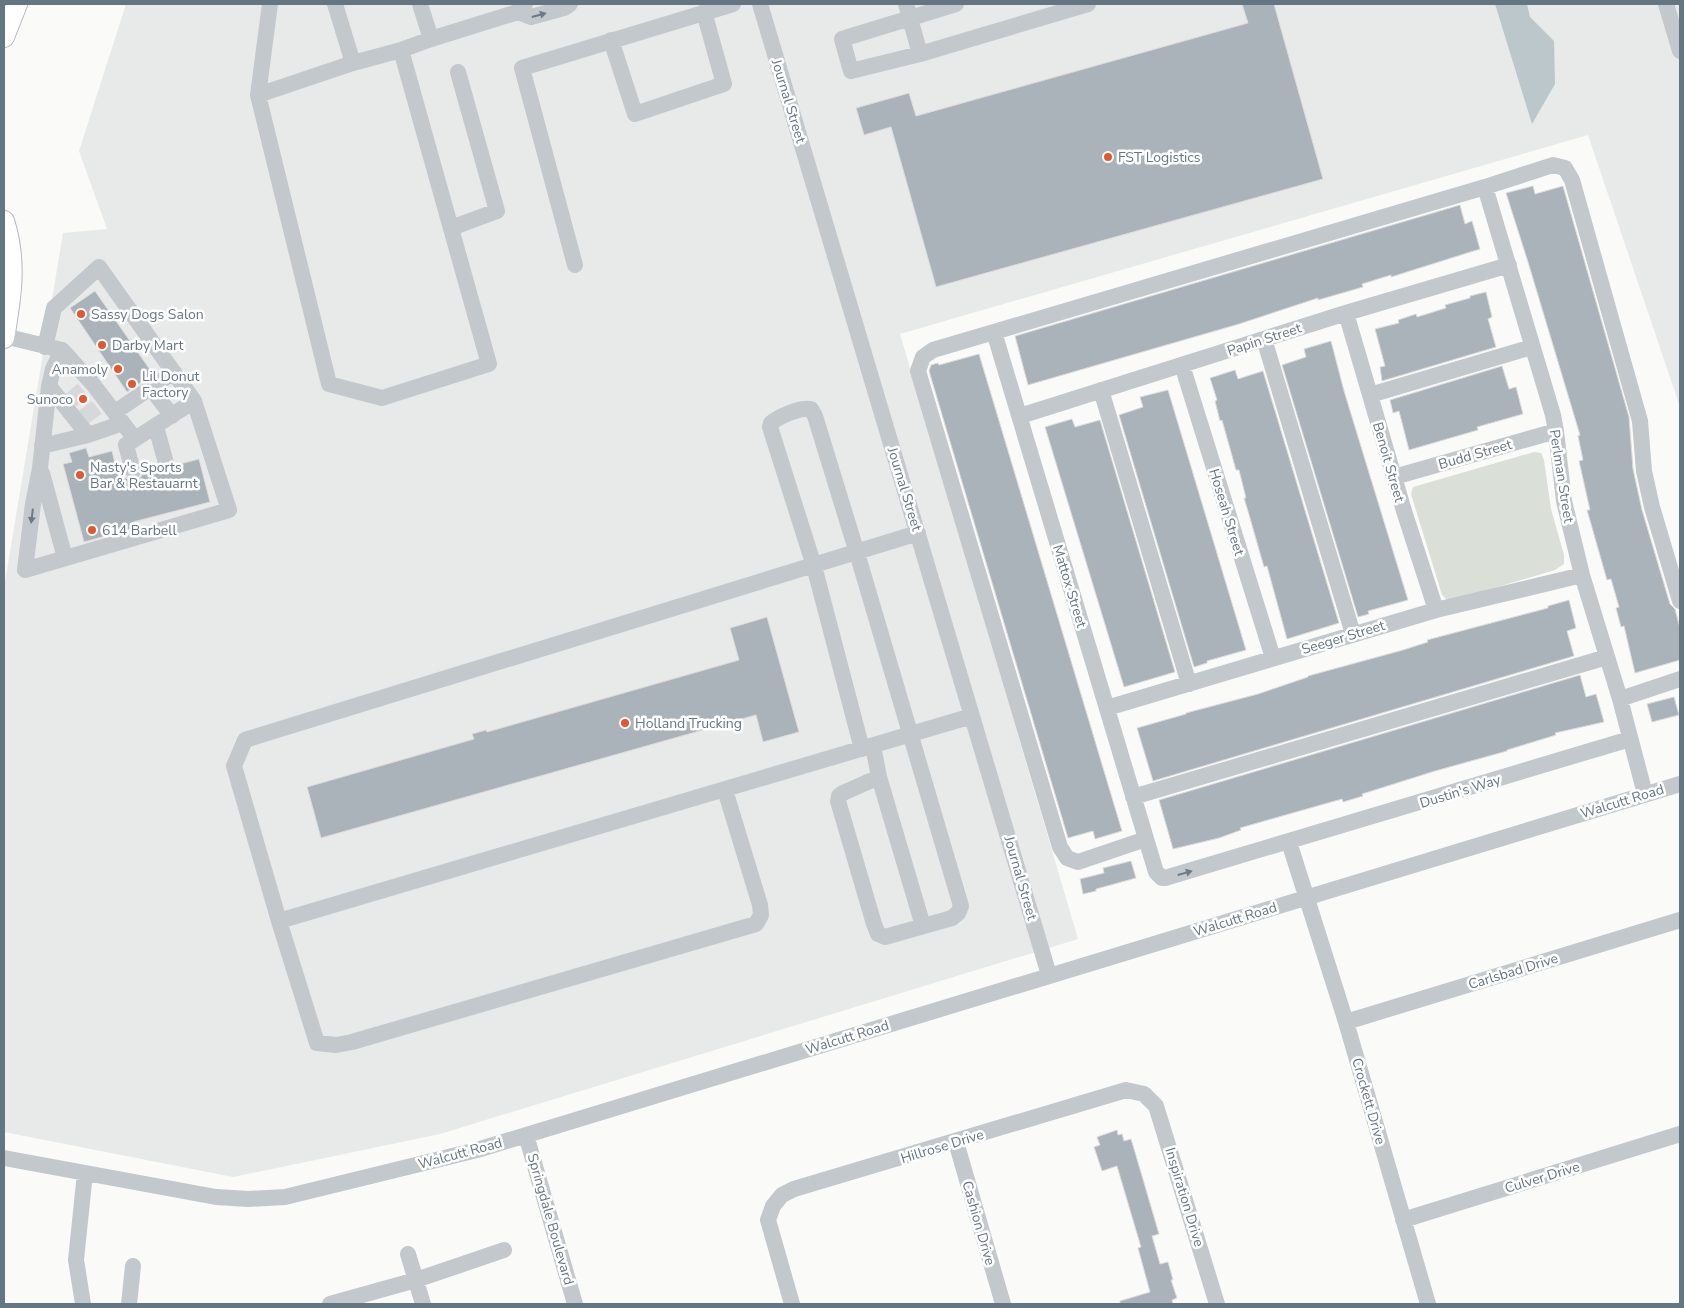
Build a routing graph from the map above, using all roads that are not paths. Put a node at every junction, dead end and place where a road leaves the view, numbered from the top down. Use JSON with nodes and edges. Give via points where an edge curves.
{"nodes":[{"id":1,"x":17,"y":4,"type":"edge"},
{"id":2,"x":270,"y":4,"type":"edge"},
{"id":3,"x":335,"y":4,"type":"edge"},
{"id":4,"x":420,"y":4,"type":"edge"},
{"id":5,"x":570,"y":4,"type":"edge"},
{"id":6,"x":733,"y":4,"type":"edge"},
{"id":7,"x":760,"y":4,"type":"edge"},
{"id":8,"x":956,"y":4,"type":"edge"},
{"id":9,"x":1088,"y":4,"type":"edge"},
{"id":10,"x":1666,"y":4,"type":"edge"},
{"id":11,"x":522,"y":8,"type":"edge"},
{"id":12,"x":908,"y":11,"type":"edge"},
{"id":13,"x":704,"y":12,"type":"junction"},
{"id":14,"x":4,"y":37,"type":"edge"},
{"id":15,"x":431,"y":39,"type":"junction"},
{"id":16,"x":611,"y":40,"type":"junction"},
{"id":17,"x":401,"y":50,"type":"junction"},
{"id":18,"x":1680,"y":51,"type":"edge"},
{"id":19,"x":920,"y":54,"type":"junction"},
{"id":20,"x":353,"y":63,"type":"junction"},
{"id":21,"x":458,"y":72,"type":"dead end"},
{"id":22,"x":258,"y":95,"type":"junction"},
{"id":23,"x":1485,"y":187,"type":"junction"},
{"id":24,"x":4,"y":221,"type":"edge"},
{"id":25,"x":451,"y":228,"type":"junction"},
{"id":26,"x":575,"y":265,"type":"dead end"},
{"id":27,"x":1509,"y":265,"type":"junction"},
{"id":28,"x":1346,"y":313,"type":"junction"},
{"id":29,"x":994,"y":332,"type":"junction"},
{"id":30,"x":4,"y":337,"type":"edge"},
{"id":31,"x":1264,"y":339,"type":"junction"},
{"id":32,"x":45,"y":347,"type":"junction"},
{"id":33,"x":1532,"y":347,"type":"junction"},
{"id":34,"x":62,"y":350,"type":"junction"},
{"id":35,"x":1182,"y":365,"type":"junction"},
{"id":36,"x":174,"y":372,"type":"junction"},
{"id":37,"x":49,"y":386,"type":"junction"},
{"id":38,"x":1101,"y":390,"type":"junction"},
{"id":39,"x":77,"y":395,"type":"junction"},
{"id":40,"x":156,"y":395,"type":"dead end"},
{"id":41,"x":1370,"y":395,"type":"junction"},
{"id":42,"x":194,"y":401,"type":"junction"},
{"id":43,"x":172,"y":416,"type":"junction"},
{"id":44,"x":1020,"y":416,"type":"junction"},
{"id":45,"x":99,"y":417,"type":"junction"},
{"id":46,"x":156,"y":427,"type":"junction"},
{"id":47,"x":1556,"y":431,"type":"junction"},
{"id":48,"x":135,"y":439,"type":"junction"},
{"id":49,"x":42,"y":446,"type":"junction"},
{"id":50,"x":166,"y":462,"type":"dead end"},
{"id":51,"x":40,"y":468,"type":"junction"},
{"id":52,"x":133,"y":471,"type":"dead end"},
{"id":53,"x":1394,"y":477,"type":"junction"},
{"id":54,"x":918,"y":533,"type":"junction"},
{"id":55,"x":857,"y":553,"type":"junction"},
{"id":56,"x":65,"y":558,"type":"junction"},
{"id":57,"x":814,"y":566,"type":"junction"},
{"id":58,"x":1582,"y":575,"type":"junction"},
{"id":59,"x":1680,"y":601,"type":"edge"},
{"id":60,"x":1436,"y":610,"type":"junction"},
{"id":61,"x":1353,"y":634,"type":"junction"},
{"id":62,"x":1608,"y":657,"type":"junction"},
{"id":63,"x":1273,"y":658,"type":"junction"},
{"id":64,"x":1680,"y":679,"type":"edge"},
{"id":65,"x":1188,"y":684,"type":"junction"},
{"id":66,"x":1620,"y":699,"type":"junction"},
{"id":67,"x":1107,"y":708,"type":"junction"},
{"id":68,"x":972,"y":716,"type":"junction"},
{"id":69,"x":910,"y":735,"type":"junction"},
{"id":70,"x":1630,"y":739,"type":"junction"},
{"id":71,"x":868,"y":748,"type":"junction"},
{"id":72,"x":880,"y":777,"type":"junction"},
{"id":73,"x":1680,"y":784,"type":"edge"},
{"id":74,"x":725,"y":790,"type":"junction"},
{"id":75,"x":1645,"y":794,"type":"junction"},
{"id":76,"x":1133,"y":797,"type":"junction"},
{"id":77,"x":1146,"y":839,"type":"junction"},
{"id":78,"x":1289,"y":842,"type":"junction"},
{"id":79,"x":1306,"y":898,"type":"junction"},
{"id":80,"x":1680,"y":920,"type":"edge"},
{"id":81,"x":279,"y":921,"type":"junction"},
{"id":82,"x":923,"y":926,"type":"junction"},
{"id":83,"x":1049,"y":975,"type":"junction"},
{"id":84,"x":1346,"y":1022,"type":"junction"},
{"id":85,"x":1144,"y":1094,"type":"joint"},
{"id":86,"x":1680,"y":1134,"type":"edge"},
{"id":87,"x":526,"y":1135,"type":"junction"},
{"id":88,"x":956,"y":1142,"type":"junction"},
{"id":89,"x":4,"y":1158,"type":"edge"},
{"id":90,"x":85,"y":1173,"type":"junction"},
{"id":91,"x":1404,"y":1220,"type":"junction"},
{"id":92,"x":504,"y":1250,"type":"dead end"},
{"id":93,"x":408,"y":1254,"type":"dead end"},
{"id":94,"x":133,"y":1266,"type":"dead end"},
{"id":95,"x":416,"y":1280,"type":"junction"},
{"id":96,"x":83,"y":1304,"type":"edge"},
{"id":97,"x":129,"y":1304,"type":"edge"},
{"id":98,"x":330,"y":1304,"type":"edge"},
{"id":99,"x":423,"y":1304,"type":"edge"},
{"id":100,"x":575,"y":1304,"type":"edge"},
{"id":101,"x":792,"y":1304,"type":"edge"},
{"id":102,"x":1003,"y":1304,"type":"edge"},
{"id":103,"x":1217,"y":1304,"type":"edge"},
{"id":104,"x":1428,"y":1304,"type":"edge"}],
"edges":[{"from":1,"to":14,"type":"main road"},
{"from":2,"to":22,"type":"street"},
{"from":3,"to":20,"type":"street"},
{"from":4,"to":15,"type":"street"},
{"from":11,"to":5,"type":"street","one_way":true,"via":[[530,17]]},
{"from":6,"to":13,"type":"street"},
{"from":7,"to":54,"type":"street","name":"Journal Street"},
{"from":8,"to":12,"type":"street"},
{"from":9,"to":19,"type":"street"},
{"from":10,"to":18,"type":"street"},
{"from":11,"to":15,"type":"street"},
{"from":12,"to":19,"type":"street"},
{"from":12,"to":19,"type":"street","via":[[842,39],[851,71]]},
{"from":13,"to":16,"type":"street"},
{"from":13,"to":16,"type":"street","via":[[724,84],[635,114]]},
{"from":15,"to":17,"type":"street"},
{"from":16,"to":26,"type":"street","via":[[522,68]]},
{"from":17,"to":20,"type":"street"},
{"from":17,"to":25,"type":"street"},
{"from":20,"to":22,"type":"street"},
{"from":21,"to":25,"type":"street","via":[[497,211]]},
{"from":22,"to":25,"type":"street","via":[[329,384],[382,398],[488,364]]},
{"from":23,"to":27,"type":"street","name":"Perlman Street"},
{"from":23,"to":29,"type":"street"},
{"from":23,"to":59,"type":"street","via":[[1553,165],[1565,168],[1572,180],[1640,421],[1644,471]]},
{"from":24,"to":30,"type":"main road","via":[[13,261]]},
{"from":27,"to":28,"type":"street","name":"Papin Street"},
{"from":27,"to":33,"type":"street","name":"Perlman Street"},
{"from":28,"to":31,"type":"street","name":"Papin Street"},
{"from":28,"to":41,"type":"street","name":"Benoit Street"},
{"from":29,"to":44,"type":"street","name":"Mattox Street"},
{"from":29,"to":77,"type":"street","via":[[934,350],[923,357],[918,371],[1060,848],[1067,858],[1078,862]]},
{"from":30,"to":32,"type":"street"},
{"from":31,"to":35,"type":"street","name":"Papin Street"},
{"from":31,"to":61,"type":"street"},
{"from":32,"to":34,"type":"street"},
{"from":32,"to":36,"type":"street","via":[[54,308],[98,267]]},
{"from":33,"to":41,"type":"street"},
{"from":33,"to":47,"type":"street","name":"Perlman Street"},
{"from":34,"to":37,"type":"street"},
{"from":34,"to":39,"type":"street"},
{"from":35,"to":38,"type":"street","name":"Papin Street"},
{"from":35,"to":63,"type":"street","name":"Hoseah Street"},
{"from":36,"to":42,"type":"street"},
{"from":36,"to":45,"type":"street"},
{"from":37,"to":39,"type":"street"},
{"from":37,"to":49,"type":"street"},
{"from":38,"to":44,"type":"street","name":"Papin Street"},
{"from":38,"to":65,"type":"street"},
{"from":39,"to":45,"type":"street"},
{"from":39,"to":45,"type":"street"},
{"from":40,"to":43,"type":"street"},
{"from":41,"to":53,"type":"street","name":"Benoit Street"},
{"from":42,"to":43,"type":"street"},
{"from":42,"to":56,"type":"street","via":[[229,510]]},
{"from":43,"to":46,"type":"street"},
{"from":44,"to":67,"type":"street","name":"Mattox Street"},
{"from":45,"to":48,"type":"street"},
{"from":45,"to":49,"type":"street"},
{"from":46,"to":48,"type":"street"},
{"from":46,"to":50,"type":"street"},
{"from":47,"to":53,"type":"street","name":"Budd Street"},
{"from":47,"to":58,"type":"street","name":"Perlman Street","via":[[1564,501]]},
{"from":48,"to":52,"type":"street","via":[[126,445]]},
{"from":49,"to":51,"type":"street"},
{"from":51,"to":56,"type":"street"},
{"from":51,"to":56,"type":"street","one_way":true,"via":[[25,570]]},
{"from":53,"to":60,"type":"street","name":"Benoit Street"},
{"from":54,"to":55,"type":"street"},
{"from":54,"to":68,"type":"street","name":"Journal Street"},
{"from":55,"to":57,"type":"street"},
{"from":55,"to":57,"type":"street","via":[[815,416],[811,409],[806,408],[776,419],[770,427]]},
{"from":55,"to":69,"type":"street"},
{"from":57,"to":71,"type":"street"},
{"from":57,"to":81,"type":"street","via":[[245,740],[234,766]]},
{"from":58,"to":60,"type":"street","name":"Seeger Street"},
{"from":58,"to":62,"type":"street","name":"Perlman Street"},
{"from":60,"to":61,"type":"street","name":"Seeger Street"},
{"from":61,"to":63,"type":"street","name":"Seeger Street"},
{"from":62,"to":66,"type":"street","name":"Perlman Street"},
{"from":62,"to":76,"type":"street"},
{"from":63,"to":65,"type":"street","name":"Seeger Street"},
{"from":64,"to":66,"type":"street"},
{"from":65,"to":67,"type":"street","name":"Seeger Street"},
{"from":66,"to":70,"type":"street","name":"Perlman Street"},
{"from":67,"to":76,"type":"street","name":"Mattox Street"},
{"from":68,"to":69,"type":"street"},
{"from":68,"to":83,"type":"street","name":"Journal Street"},
{"from":69,"to":71,"type":"street"},
{"from":69,"to":82,"type":"street","via":[[961,906],[952,918]]},
{"from":70,"to":75,"type":"street","name":"Perlman Street"},
{"from":70,"to":78,"type":"street","name":"Dustin's Way"},
{"from":71,"to":72,"type":"street"},
{"from":71,"to":74,"type":"street"},
{"from":72,"to":82,"type":"street"},
{"from":72,"to":82,"type":"street","via":[[843,793],[838,801],[878,934],[884,936]]},
{"from":73,"to":75,"type":"street","name":"Walcutt Road"},
{"from":74,"to":81,"type":"street"},
{"from":74,"to":81,"type":"street","via":[[760,905],[761,915],[756,924],[336,1045],[317,1043]]},
{"from":75,"to":79,"type":"street","name":"Walcutt Road"},
{"from":76,"to":77,"type":"street","name":"Mattox Street"},
{"from":77,"to":78,"type":"street","name":"Dustin's Way","one_way":true,"via":[[1156,872],[1165,878]]},
{"from":78,"to":79,"type":"street"},
{"from":79,"to":83,"type":"street","name":"Walcutt Road"},
{"from":79,"to":84,"type":"street","name":"Crockett Drive"},
{"from":80,"to":84,"type":"street","name":"Carlsbad Drive"},
{"from":83,"to":87,"type":"street","name":"Walcutt Road"},
{"from":84,"to":91,"type":"street","name":"Crockett Drive"},
{"from":85,"to":88,"type":"street","name":"Hillrose Drive","via":[[1126,1090]]},
{"from":85,"to":103,"type":"street","name":"Inspiration Drive","via":[[1156,1106]]},
{"from":86,"to":91,"type":"street","name":"Culver Drive"},
{"from":87,"to":90,"type":"street","name":"Walcutt Road","via":[[285,1197],[248,1200],[216,1197]]},
{"from":87,"to":100,"type":"street","name":"Springdale Boulevard"},
{"from":88,"to":101,"type":"street","name":"Hillrose Drive","via":[[782,1196],[773,1206],[768,1220]]},
{"from":88,"to":102,"type":"street","name":"Cashion Drive"},
{"from":89,"to":90,"type":"street","name":"Walcutt Road"},
{"from":90,"to":96,"type":"street","via":[[76,1260]]},
{"from":91,"to":104,"type":"street","name":"Crockett Drive"},
{"from":92,"to":95,"type":"street"},
{"from":93,"to":95,"type":"street"},
{"from":94,"to":97,"type":"street"},
{"from":95,"to":98,"type":"street"},
{"from":95,"to":99,"type":"street"}]}
